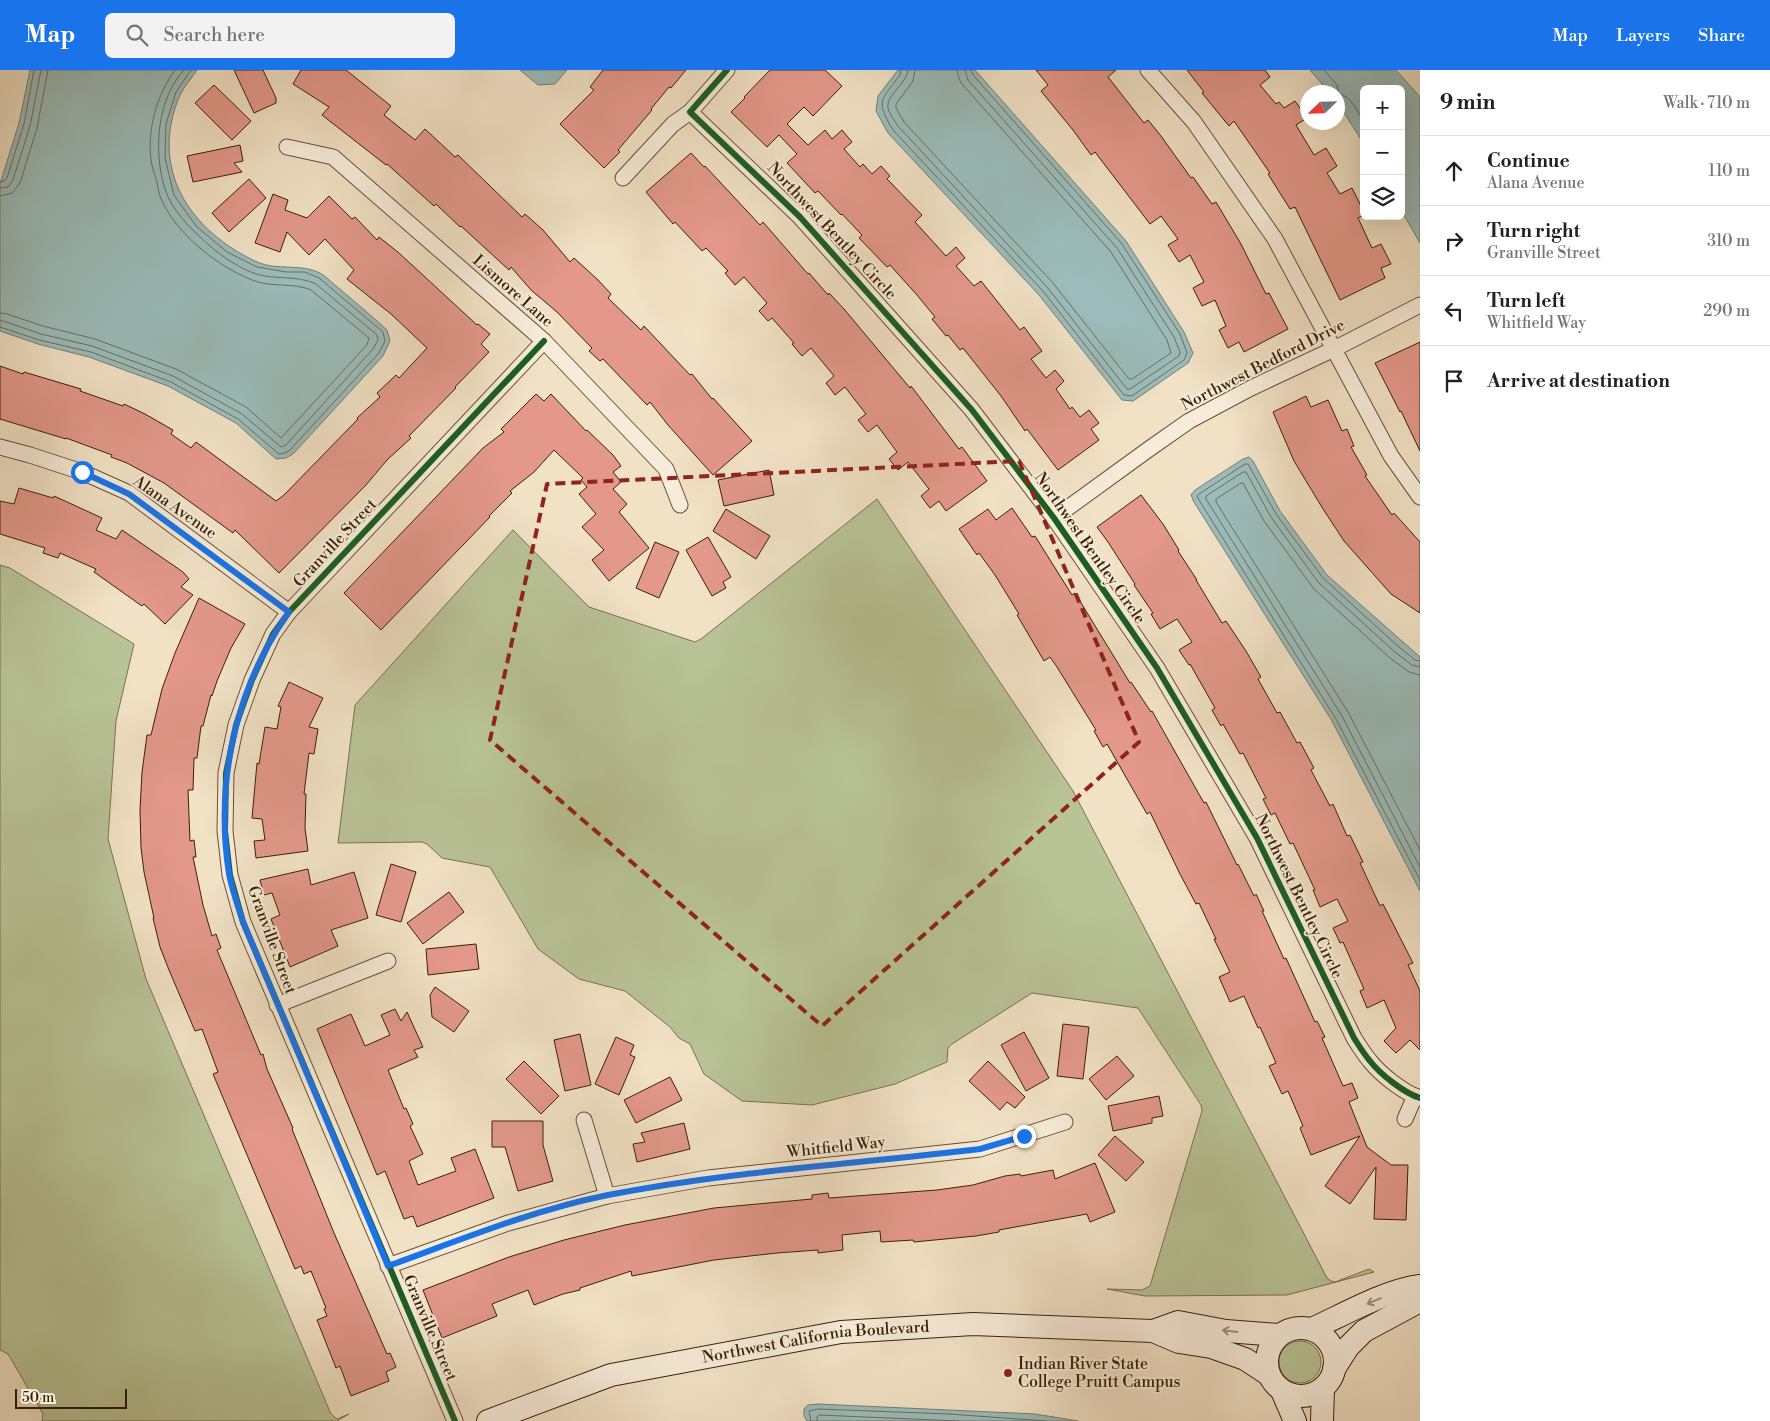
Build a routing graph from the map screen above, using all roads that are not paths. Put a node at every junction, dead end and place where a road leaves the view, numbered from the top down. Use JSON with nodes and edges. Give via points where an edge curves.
{"nodes":[{"id":1,"x":727,"y":70,"type":"edge"},
{"id":2,"x":1148,"y":70,"type":"edge"},
{"id":3,"x":690,"y":112,"type":"junction"},
{"id":4,"x":287,"y":147,"type":"dead end"},
{"id":5,"x":623,"y":178,"type":"dead end"},
{"id":6,"x":1420,"y":305,"type":"edge"},
{"id":7,"x":544,"y":341,"type":"junction"},
{"id":8,"x":1334,"y":349,"type":"junction"},
{"id":9,"x":0,"y":447,"type":"edge"},
{"id":10,"x":1420,"y":497,"type":"edge"},
{"id":11,"x":680,"y":505,"type":"dead end"},
{"id":12,"x":1054,"y":518,"type":"junction"},
{"id":13,"x":289,"y":612,"type":"junction"},
{"id":14,"x":388,"y":961,"type":"dead end"},
{"id":15,"x":277,"y":1005,"type":"junction"},
{"id":16,"x":1418,"y":1097,"type":"edge"},
{"id":17,"x":1405,"y":1118,"type":"dead end"},
{"id":18,"x":584,"y":1120,"type":"dead end"},
{"id":19,"x":1065,"y":1122,"type":"dead end"},
{"id":20,"x":607,"y":1196,"type":"junction"},
{"id":21,"x":388,"y":1266,"type":"junction"},
{"id":22,"x":1420,"y":1286,"type":"edge"},
{"id":23,"x":1420,"y":1301,"type":"edge"},
{"id":24,"x":1312,"y":1330,"type":"junction"},
{"id":25,"x":1153,"y":1331,"type":"junction"},
{"id":26,"x":1278,"y":1336,"type":"junction"},
{"id":27,"x":1329,"y":1379,"type":"junction"},
{"id":28,"x":1275,"y":1382,"type":"junction"},
{"id":29,"x":455,"y":1421,"type":"edge"},
{"id":30,"x":488,"y":1421,"type":"edge"},
{"id":31,"x":1295,"y":1421,"type":"edge"},
{"id":32,"x":1322,"y":1421,"type":"edge"}],
"edges":[{"from":1,"to":3,"type":"street"},
{"from":2,"to":8,"type":"street","via":[[1194,122],[1275,239]]},
{"from":3,"to":5,"type":"street","via":[[673,124]]},
{"from":3,"to":12,"type":"street","name":"Northwest Bentley Circle","via":[[800,217],[972,410]]},
{"from":4,"to":7,"type":"street","name":"Lismore Lane","via":[[333,157]]},
{"from":6,"to":8,"type":"street","name":"Northwest Bedford Drive"},
{"from":7,"to":11,"type":"street","name":"Lismore Lane","via":[[666,469]]},
{"from":7,"to":13,"type":"street","name":"Granville Street"},
{"from":8,"to":10,"type":"street","via":[[1390,456]]},
{"from":8,"to":12,"type":"street","name":"Northwest Bedford Drive","via":[[1190,421]]},
{"from":9,"to":13,"type":"street","name":"Alana Avenue","via":[[82,472],[129,494]]},
{"from":12,"to":16,"type":"street","name":"Northwest Bentley Circle","via":[[1157,668],[1257,838],[1354,1038],[1370,1062],[1393,1082]]},
{"from":13,"to":15,"type":"street","name":"Granville Street","via":[[273,634],[252,680],[236,725],[226,773],[225,831],[230,875],[243,922]]},
{"from":14,"to":15,"type":"street"},
{"from":15,"to":21,"type":"street","name":"Granville Street"},
{"from":16,"to":17,"type":"street"},
{"from":18,"to":20,"type":"street"},
{"from":19,"to":20,"type":"street","name":"Whitfield Way","via":[[980,1149],[708,1178]]},
{"from":20,"to":21,"type":"street","name":"Whitfield Way","via":[[508,1223]]},
{"from":21,"to":29,"type":"street","name":"Granville Street"},
{"from":22,"to":24,"type":"street","one_way":true,"via":[[1376,1300]]},
{"from":23,"to":27,"type":"street","via":[[1364,1331],[1348,1347]]},
{"from":24,"to":26,"type":"street","via":[[1293,1328]]},
{"from":24,"to":27,"type":"street","via":[[1332,1347],[1335,1358]]},
{"from":26,"to":25,"type":"street","name":"Northwest California Boulevard","one_way":true,"via":[[1178,1322]]},
{"from":25,"to":28,"type":"street","name":"Northwest California Boulevard","via":[[1178,1342],[1211,1347],[1245,1359]]},
{"from":25,"to":30,"type":"street","name":"Northwest California Boulevard","via":[[973,1324],[841,1332],[611,1375]]},
{"from":26,"to":28,"type":"street","via":[[1273,1340],[1266,1362]]},
{"from":27,"to":28,"type":"street","via":[[1314,1394],[1303,1397],[1292,1396]]},
{"from":27,"to":32,"type":"street"},
{"from":28,"to":31,"type":"street"}]}
